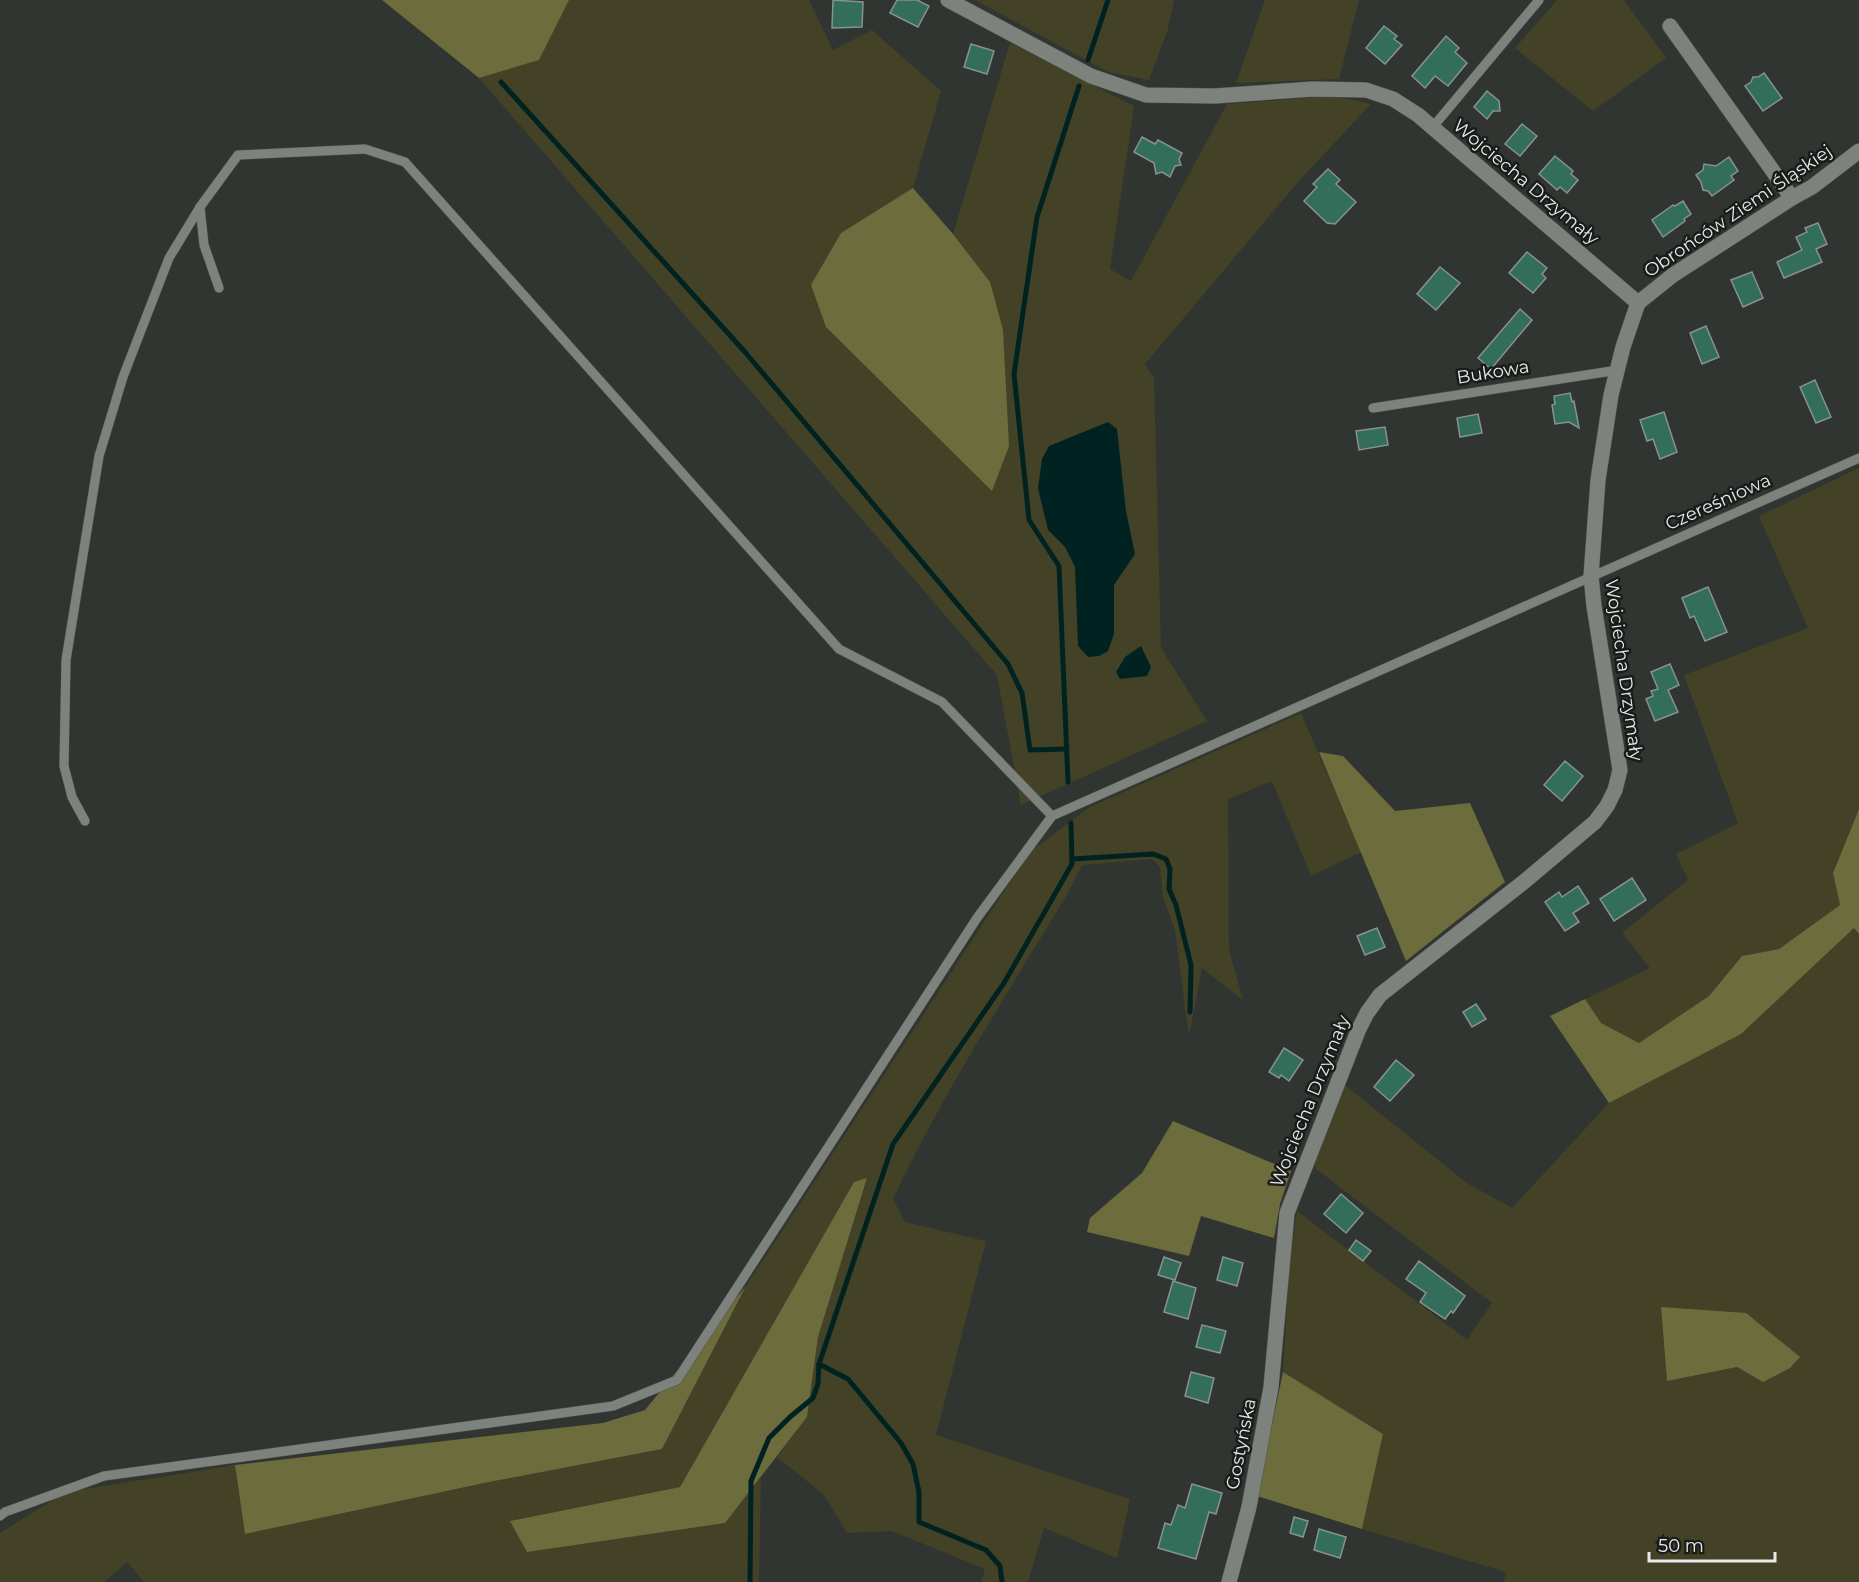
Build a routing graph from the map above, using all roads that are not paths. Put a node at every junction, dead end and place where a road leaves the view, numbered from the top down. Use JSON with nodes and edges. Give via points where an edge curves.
{"nodes":[{"id":1,"x":948,"y":0,"type":"edge"},
{"id":2,"x":1539,"y":0,"type":"edge"},
{"id":3,"x":973,"y":6,"type":"edge"},
{"id":4,"x":1670,"y":26,"type":"dead end"},
{"id":5,"x":1432,"y":128,"type":"junction"},
{"id":6,"x":1859,"y":151,"type":"edge"},
{"id":7,"x":1792,"y":198,"type":"junction"},
{"id":8,"x":200,"y":207,"type":"junction"},
{"id":9,"x":219,"y":288,"type":"dead end"},
{"id":10,"x":1638,"y":303,"type":"junction"},
{"id":11,"x":1618,"y":370,"type":"junction"},
{"id":12,"x":1373,"y":408,"type":"dead end"},
{"id":13,"x":1859,"y":458,"type":"edge"},
{"id":14,"x":1591,"y":576,"type":"junction"},
{"id":15,"x":1052,"y":816,"type":"junction"},
{"id":16,"x":85,"y":820,"type":"dead end"},
{"id":17,"x":1279,"y":1311,"type":"joint"},
{"id":18,"x":0,"y":1516,"type":"edge"},
{"id":19,"x":1229,"y":1582,"type":"edge"}],
"edges":[{"from":1,"to":3,"type":"street","name":"Wojciecha Drzymały"},
{"from":2,"to":5,"type":"lane"},
{"from":3,"to":5,"type":"street","name":"Wojciecha Drzymały","via":[[1091,76],[1146,95],[1366,90],[1393,99]]},
{"from":4,"to":7,"type":"street"},
{"from":5,"to":10,"type":"street","name":"Wojciecha Drzymały"},
{"from":6,"to":7,"type":"street","name":"Obrońców Ziemi Śląskiej"},
{"from":7,"to":10,"type":"street","name":"Obrońców Ziemi Śląskiej","via":[[1673,275]]},
{"from":8,"to":9,"type":"lane","via":[[204,245]]},
{"from":8,"to":15,"type":"lane","via":[[238,155],[365,149],[405,162],[839,649],[942,702]]},
{"from":8,"to":16,"type":"lane","via":[[169,258],[123,377],[99,456],[66,660],[64,766],[72,797]]},
{"from":10,"to":11,"type":"street","name":"Wojciecha Drzymały"},
{"from":11,"to":12,"type":"lane","name":"Bukowa"},
{"from":11,"to":14,"type":"street","name":"Wojciecha Drzymały","via":[[1598,480]]},
{"from":13,"to":14,"type":"lane","name":"Czereśniowa"},
{"from":14,"to":15,"type":"lane","name":"Czereśniowa"},
{"from":14,"to":17,"type":"street","name":"Wojciecha Drzymały","via":[[1620,770],[1615,790],[1595,822],[1380,995],[1367,1013],[1287,1213]]},
{"from":15,"to":18,"type":"lane","via":[[978,918],[677,1380],[613,1406],[104,1476]]},
{"from":17,"to":19,"type":"street","name":"Gostyńska","via":[[1269,1398],[1249,1507]]}]}
